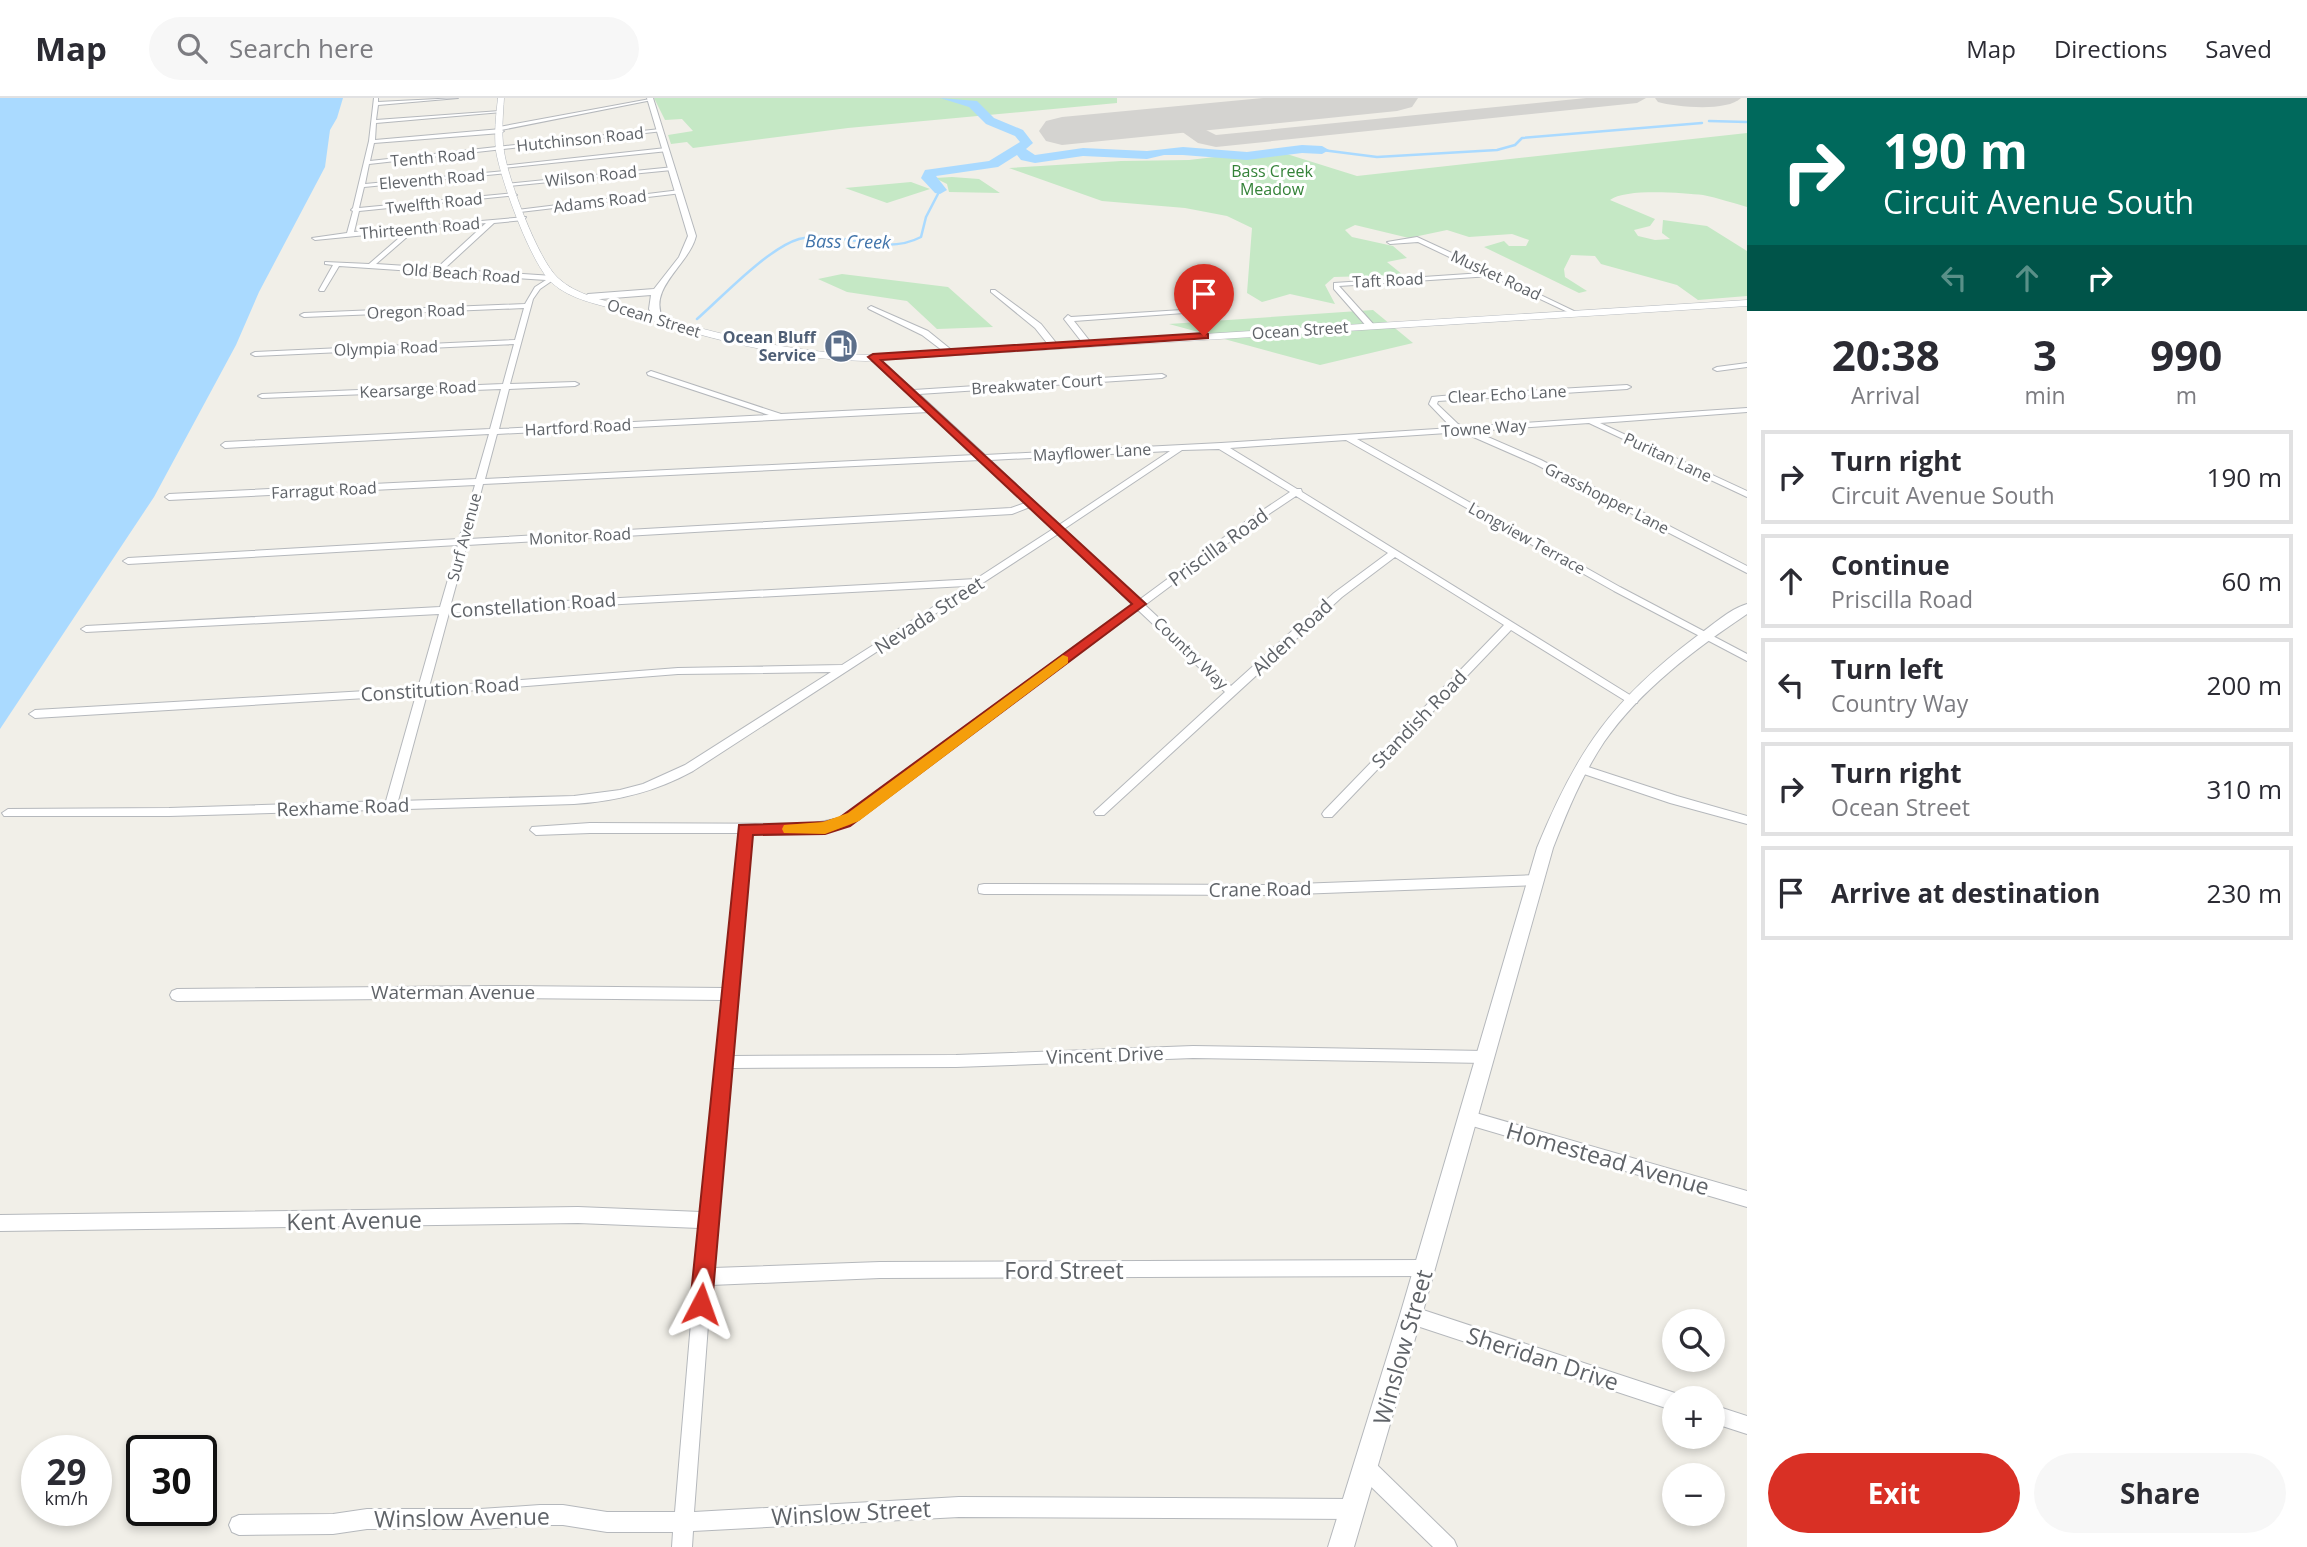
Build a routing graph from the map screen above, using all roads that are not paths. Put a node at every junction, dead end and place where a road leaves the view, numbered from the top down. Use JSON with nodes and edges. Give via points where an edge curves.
{"nodes":[{"id":1,"x":456,"y":98,"type":"edge"},
{"id":2,"x":501,"y":98,"type":"edge"},
{"id":3,"x":650,"y":99,"type":"edge"},
{"id":4,"x":376,"y":101,"type":"edge"},
{"id":5,"x":500,"y":112,"type":"junction"},
{"id":6,"x":374,"y":122,"type":"junction"},
{"id":7,"x":501,"y":130,"type":"junction"},
{"id":8,"x":660,"y":131,"type":"junction"},
{"id":9,"x":371,"y":142,"type":"junction"},
{"id":10,"x":500,"y":149,"type":"junction"},
{"id":11,"x":666,"y":150,"type":"junction"},
{"id":12,"x":366,"y":163,"type":"junction"},
{"id":13,"x":672,"y":168,"type":"junction"},
{"id":14,"x":504,"y":169,"type":"junction"},
{"id":15,"x":509,"y":184,"type":"junction"},
{"id":16,"x":360,"y":186,"type":"junction"},
{"id":17,"x":680,"y":192,"type":"junction"},
{"id":18,"x":514,"y":195,"type":"junction"},
{"id":19,"x":354,"y":210,"type":"junction"},
{"id":20,"x":522,"y":214,"type":"junction"},
{"id":21,"x":492,"y":221,"type":"junction"},
{"id":22,"x":413,"y":229,"type":"junction"},
{"id":23,"x":349,"y":235,"type":"junction"},
{"id":24,"x":315,"y":238,"type":"dead end"},
{"id":25,"x":1390,"y":242,"type":"dead end"},
{"id":26,"x":327,"y":263,"type":"dead end"},
{"id":27,"x":337,"y":264,"type":"junction"},
{"id":28,"x":370,"y":266,"type":"junction"},
{"id":29,"x":438,"y":271,"type":"junction"},
{"id":30,"x":1496,"y":274,"type":"junction"},
{"id":31,"x":553,"y":278,"type":"junction"},
{"id":32,"x":322,"y":290,"type":"dead end"},
{"id":33,"x":993,"y":291,"type":"dead end"},
{"id":34,"x":655,"y":292,"type":"junction"},
{"id":35,"x":589,"y":297,"type":"junction"},
{"id":36,"x":1747,"y":303,"type":"edge"},
{"id":37,"x":528,"y":306,"type":"junction"},
{"id":38,"x":871,"y":308,"type":"dead end"},
{"id":39,"x":1182,"y":312,"type":"dead end"},
{"id":40,"x":1574,"y":313,"type":"junction"},
{"id":41,"x":304,"y":314,"type":"dead end"},
{"id":42,"x":658,"y":319,"type":"junction"},
{"id":43,"x":1371,"y":326,"type":"junction"},
{"id":44,"x":518,"y":342,"type":"junction"},
{"id":45,"x":1088,"y":344,"type":"junction"},
{"id":46,"x":1054,"y":346,"type":"junction"},
{"id":47,"x":950,"y":352,"type":"junction"},
{"id":48,"x":255,"y":354,"type":"dead end"},
{"id":49,"x":873,"y":357,"type":"junction"},
{"id":50,"x":1747,"y":365,"type":"edge"},
{"id":51,"x":1717,"y":369,"type":"dead end"},
{"id":52,"x":651,"y":373,"type":"dead end"},
{"id":53,"x":1162,"y":376,"type":"dead end"},
{"id":54,"x":575,"y":384,"type":"dead end"},
{"id":55,"x":505,"y":385,"type":"junction"},
{"id":56,"x":1626,"y":387,"type":"dead end"},
{"id":57,"x":912,"y":392,"type":"junction"},
{"id":58,"x":262,"y":396,"type":"dead end"},
{"id":59,"x":932,"y":409,"type":"junction"},
{"id":60,"x":1747,"y":410,"type":"edge"},
{"id":61,"x":785,"y":417,"type":"junction"},
{"id":62,"x":1589,"y":420,"type":"junction"},
{"id":63,"x":1466,"y":429,"type":"junction"},
{"id":64,"x":493,"y":432,"type":"junction"},
{"id":65,"x":1349,"y":438,"type":"junction"},
{"id":66,"x":225,"y":445,"type":"dead end"},
{"id":67,"x":1221,"y":446,"type":"junction"},
{"id":68,"x":1181,"y":448,"type":"junction"},
{"id":69,"x":982,"y":457,"type":"junction"},
{"id":70,"x":479,"y":482,"type":"junction"},
{"id":71,"x":1297,"y":491,"type":"junction"},
{"id":72,"x":1747,"y":494,"type":"edge"},
{"id":73,"x":169,"y":497,"type":"dead end"},
{"id":74,"x":1031,"y":504,"type":"junction"},
{"id":75,"x":1057,"y":529,"type":"junction"},
{"id":76,"x":463,"y":542,"type":"junction"},
{"id":77,"x":1395,"y":553,"type":"junction"},
{"id":78,"x":128,"y":561,"type":"dead end"},
{"id":79,"x":1747,"y":570,"type":"edge"},
{"id":80,"x":980,"y":582,"type":"junction"},
{"id":81,"x":1140,"y":604,"type":"junction"},
{"id":82,"x":1747,"y":608,"type":"edge"},
{"id":83,"x":444,"y":611,"type":"junction"},
{"id":84,"x":1510,"y":625,"type":"junction"},
{"id":85,"x":86,"y":629,"type":"dead end"},
{"id":86,"x":1705,"y":637,"type":"junction"},
{"id":87,"x":1747,"y":658,"type":"edge"},
{"id":88,"x":846,"y":668,"type":"junction"},
{"id":89,"x":422,"y":691,"type":"junction"},
{"id":90,"x":1232,"y":692,"type":"junction"},
{"id":91,"x":1633,"y":700,"type":"junction"},
{"id":92,"x":35,"y":714,"type":"dead end"},
{"id":93,"x":1582,"y":769,"type":"junction"},
{"id":94,"x":674,"y":777,"type":"joint"},
{"id":95,"x":391,"y":805,"type":"junction"},
{"id":96,"x":1100,"y":812,"type":"dead end"},
{"id":97,"x":8,"y":813,"type":"dead end"},
{"id":98,"x":1328,"y":814,"type":"dead end"},
{"id":99,"x":1747,"y":820,"type":"edge"},
{"id":100,"x":745,"y":830,"type":"junction"},
{"id":101,"x":536,"y":831,"type":"dead end"},
{"id":102,"x":1536,"y":880,"type":"junction"},
{"id":103,"x":984,"y":889,"type":"dead end"},
{"id":104,"x":730,"y":994,"type":"junction"},
{"id":105,"x":177,"y":995,"type":"dead end"},
{"id":106,"x":1485,"y":1057,"type":"junction"},
{"id":107,"x":725,"y":1062,"type":"junction"},
{"id":108,"x":1469,"y":1118,"type":"junction"},
{"id":109,"x":1747,"y":1199,"type":"edge"},
{"id":110,"x":708,"y":1220,"type":"junction"},
{"id":111,"x":0,"y":1223,"type":"edge"},
{"id":112,"x":1425,"y":1268,"type":"junction"},
{"id":113,"x":703,"y":1277,"type":"junction"},
{"id":114,"x":1411,"y":1315,"type":"junction"},
{"id":115,"x":1662,"y":1398,"type":"edge"},
{"id":116,"x":1725,"y":1418,"type":"edge"},
{"id":117,"x":1747,"y":1425,"type":"edge"},
{"id":118,"x":1366,"y":1468,"type":"junction"},
{"id":119,"x":1353,"y":1509,"type":"junction"},
{"id":120,"x":684,"y":1522,"type":"junction"},
{"id":121,"x":239,"y":1525,"type":"dead end"},
{"id":122,"x":682,"y":1547,"type":"edge"},
{"id":123,"x":1341,"y":1547,"type":"edge"},
{"id":124,"x":1447,"y":1547,"type":"edge"}],
"edges":[{"from":1,"to":4,"type":"street"},
{"from":2,"to":5,"type":"main road"},
{"from":3,"to":7,"type":"street"},
{"from":3,"to":8,"type":"street"},
{"from":4,"to":6,"type":"street"},
{"from":5,"to":6,"type":"street"},
{"from":5,"to":7,"type":"main road"},
{"from":6,"to":9,"type":"street"},
{"from":7,"to":9,"type":"street"},
{"from":7,"to":10,"type":"main road"},
{"from":8,"to":10,"type":"street","name":"Hutchinson Road"},
{"from":8,"to":11,"type":"street"},
{"from":9,"to":12,"type":"street"},
{"from":10,"to":12,"type":"street","name":"Tenth Road"},
{"from":10,"to":14,"type":"main road"},
{"from":11,"to":13,"type":"street"},
{"from":11,"to":14,"type":"street"},
{"from":12,"to":16,"type":"street"},
{"from":13,"to":15,"type":"street","name":"Wilson Road"},
{"from":13,"to":17,"type":"street"},
{"from":14,"to":15,"type":"main road"},
{"from":14,"to":16,"type":"street","name":"Eleventh Road"},
{"from":15,"to":18,"type":"main road"},
{"from":16,"to":19,"type":"street"},
{"from":17,"to":20,"type":"street","name":"Adams Road"},
{"from":17,"to":34,"type":"street","via":[[691,243]]},
{"from":18,"to":19,"type":"street","name":"Twelfth Road"},
{"from":18,"to":20,"type":"main road"},
{"from":19,"to":23,"type":"street"},
{"from":20,"to":21,"type":"street","name":"Thirteenth Road"},
{"from":20,"to":31,"type":"main road"},
{"from":21,"to":22,"type":"street","name":"Thirteenth Road"},
{"from":21,"to":29,"type":"street"},
{"from":22,"to":23,"type":"street","name":"Thirteenth Road"},
{"from":22,"to":28,"type":"street"},
{"from":23,"to":24,"type":"street","name":"Thirteenth Road"},
{"from":25,"to":30,"type":"street","name":"Musket Road","via":[[1419,240]]},
{"from":26,"to":27,"type":"street","name":"Old Beach Road"},
{"from":27,"to":28,"type":"street","name":"Old Beach Road"},
{"from":27,"to":32,"type":"street"},
{"from":28,"to":29,"type":"street","name":"Old Beach Road"},
{"from":29,"to":31,"type":"street","name":"Old Beach Road"},
{"from":30,"to":40,"type":"street","name":"Musket Road"},
{"from":30,"to":43,"type":"street","name":"Taft Road","via":[[1336,284]]},
{"from":31,"to":35,"type":"main road","name":"Ocean Street"},
{"from":31,"to":37,"type":"street","name":"Surf Avenue","via":[[533,292]]},
{"from":33,"to":46,"type":"street","via":[[1038,326]]},
{"from":34,"to":35,"type":"street"},
{"from":34,"to":42,"type":"street","via":[[652,310]]},
{"from":35,"to":42,"type":"main road","name":"Ocean Street"},
{"from":36,"to":40,"type":"main road","name":"Ocean Street"},
{"from":37,"to":41,"type":"street","name":"Oregon Road"},
{"from":37,"to":44,"type":"street","name":"Surf Avenue"},
{"from":38,"to":47,"type":"street","via":[[925,332]]},
{"from":39,"to":45,"type":"street","via":[[1068,318]]},
{"from":40,"to":43,"type":"main road","name":"Ocean Street"},
{"from":42,"to":49,"type":"main road","name":"Ocean Street","via":[[781,353]]},
{"from":43,"to":45,"type":"main road","name":"Ocean Street"},
{"from":44,"to":48,"type":"street","name":"Olympia Road"},
{"from":44,"to":55,"type":"street","name":"Surf Avenue"},
{"from":45,"to":46,"type":"main road","name":"Ocean Street"},
{"from":46,"to":47,"type":"main road","name":"Ocean Street"},
{"from":47,"to":49,"type":"main road","name":"Ocean Street"},
{"from":49,"to":57,"type":"street","name":"Country Way"},
{"from":50,"to":51,"type":"street"},
{"from":52,"to":61,"type":"street"},
{"from":53,"to":57,"type":"street","name":"Breakwater Court"},
{"from":54,"to":55,"type":"street","name":"Kearsarge Road"},
{"from":55,"to":58,"type":"street","name":"Kearsarge Road"},
{"from":55,"to":64,"type":"street","name":"Surf Avenue"},
{"from":56,"to":63,"type":"street","name":"Clear Echo Lane","via":[[1434,401],[1443,416]]},
{"from":57,"to":59,"type":"street","name":"Country Way"},
{"from":59,"to":61,"type":"street","name":"Hartford Road"},
{"from":59,"to":69,"type":"street","name":"Country Way"},
{"from":60,"to":62,"type":"street","name":"Towne Way"},
{"from":61,"to":64,"type":"street","name":"Hartford Road"},
{"from":62,"to":63,"type":"street","name":"Towne Way"},
{"from":62,"to":72,"type":"street","name":"Puritan Lane"},
{"from":63,"to":65,"type":"street","name":"Towne Way"},
{"from":63,"to":79,"type":"street","name":"Grasshopper Lane"},
{"from":64,"to":66,"type":"street","name":"Hartford Road"},
{"from":64,"to":70,"type":"street","name":"Surf Avenue"},
{"from":65,"to":67,"type":"street","name":"Towne Way"},
{"from":65,"to":86,"type":"street","name":"Longview Terrace"},
{"from":67,"to":68,"type":"street","name":"Mayflower Lane"},
{"from":67,"to":71,"type":"street"},
{"from":68,"to":69,"type":"street","name":"Mayflower Lane"},
{"from":68,"to":75,"type":"street","name":"Nevada Street"},
{"from":69,"to":70,"type":"street","name":"Mayflower Lane"},
{"from":69,"to":74,"type":"street","name":"Country Way"},
{"from":70,"to":73,"type":"street","name":"Farragut Road"},
{"from":70,"to":76,"type":"street","name":"Surf Avenue"},
{"from":71,"to":77,"type":"street"},
{"from":71,"to":81,"type":"street","name":"Priscilla Road"},
{"from":74,"to":75,"type":"street","name":"Country Way"},
{"from":74,"to":76,"type":"street","name":"Monitor Road","via":[[1000,512]]},
{"from":75,"to":80,"type":"street","name":"Nevada Street"},
{"from":75,"to":81,"type":"street","name":"Country Way"},
{"from":76,"to":78,"type":"street","name":"Monitor Road"},
{"from":76,"to":83,"type":"street","name":"Surf Avenue"},
{"from":77,"to":84,"type":"street"},
{"from":77,"to":90,"type":"street","name":"Alden Road","via":[[1338,595]]},
{"from":80,"to":83,"type":"street","name":"Constellation Road"},
{"from":80,"to":88,"type":"street","name":"Nevada Street"},
{"from":81,"to":90,"type":"street","name":"Country Way"},
{"from":81,"to":100,"type":"street","name":"Priscilla Road","via":[[845,822],[825,828]]},
{"from":82,"to":86,"type":"street","name":"Winslow Street"},
{"from":83,"to":85,"type":"street","name":"Constellation Road"},
{"from":83,"to":89,"type":"street","name":"Surf Avenue"},
{"from":84,"to":91,"type":"street"},
{"from":84,"to":98,"type":"street","name":"Standish Road"},
{"from":86,"to":87,"type":"street","name":"Longview Terrace"},
{"from":86,"to":91,"type":"street","name":"Winslow Street"},
{"from":88,"to":89,"type":"street","name":"Constitution Road","via":[[678,671]]},
{"from":88,"to":94,"type":"street","name":"Nevada Street"},
{"from":89,"to":92,"type":"street","name":"Constitution Road"},
{"from":89,"to":95,"type":"street","name":"Surf Avenue"},
{"from":90,"to":96,"type":"street","name":"Alden Road"},
{"from":91,"to":93,"type":"street","name":"Winslow Street","via":[[1610,724]]},
{"from":93,"to":99,"type":"street"},
{"from":93,"to":102,"type":"street","name":"Winslow Street","via":[[1563,803]]},
{"from":94,"to":95,"type":"street","name":"Rexhame Road","via":[[625,796]]},
{"from":95,"to":97,"type":"street","name":"Rexhame Road"},
{"from":100,"to":101,"type":"street","name":"Priscilla Road"},
{"from":100,"to":104,"type":"street"},
{"from":102,"to":103,"type":"street","name":"Crane Road","via":[[1270,890]]},
{"from":102,"to":106,"type":"street","name":"Winslow Street"},
{"from":104,"to":105,"type":"street","name":"Waterman Avenue"},
{"from":104,"to":107,"type":"street"},
{"from":106,"to":107,"type":"street","name":"Vincent Drive","via":[[1193,1052]]},
{"from":106,"to":108,"type":"street","name":"Winslow Street"},
{"from":107,"to":110,"type":"street"},
{"from":108,"to":109,"type":"street","name":"Homestead Avenue"},
{"from":108,"to":112,"type":"street","name":"Winslow Street"},
{"from":110,"to":111,"type":"street","name":"Kent Avenue","via":[[578,1215]]},
{"from":110,"to":113,"type":"street"},
{"from":112,"to":113,"type":"street","name":"Ford Street","via":[[880,1269]]},
{"from":112,"to":114,"type":"street","name":"Winslow Street"},
{"from":113,"to":120,"type":"street"},
{"from":114,"to":115,"type":"street","name":"Sheridan Drive"},
{"from":114,"to":118,"type":"street","name":"Winslow Street"},
{"from":116,"to":117,"type":"street"},
{"from":118,"to":119,"type":"street","name":"Winslow Street"},
{"from":118,"to":124,"type":"street"},
{"from":119,"to":120,"type":"street","name":"Winslow Street","via":[[959,1507]]},
{"from":119,"to":123,"type":"street"},
{"from":120,"to":121,"type":"street","name":"Winslow Avenue","via":[[607,1522],[540,1515]]},
{"from":120,"to":122,"type":"street"}]}
